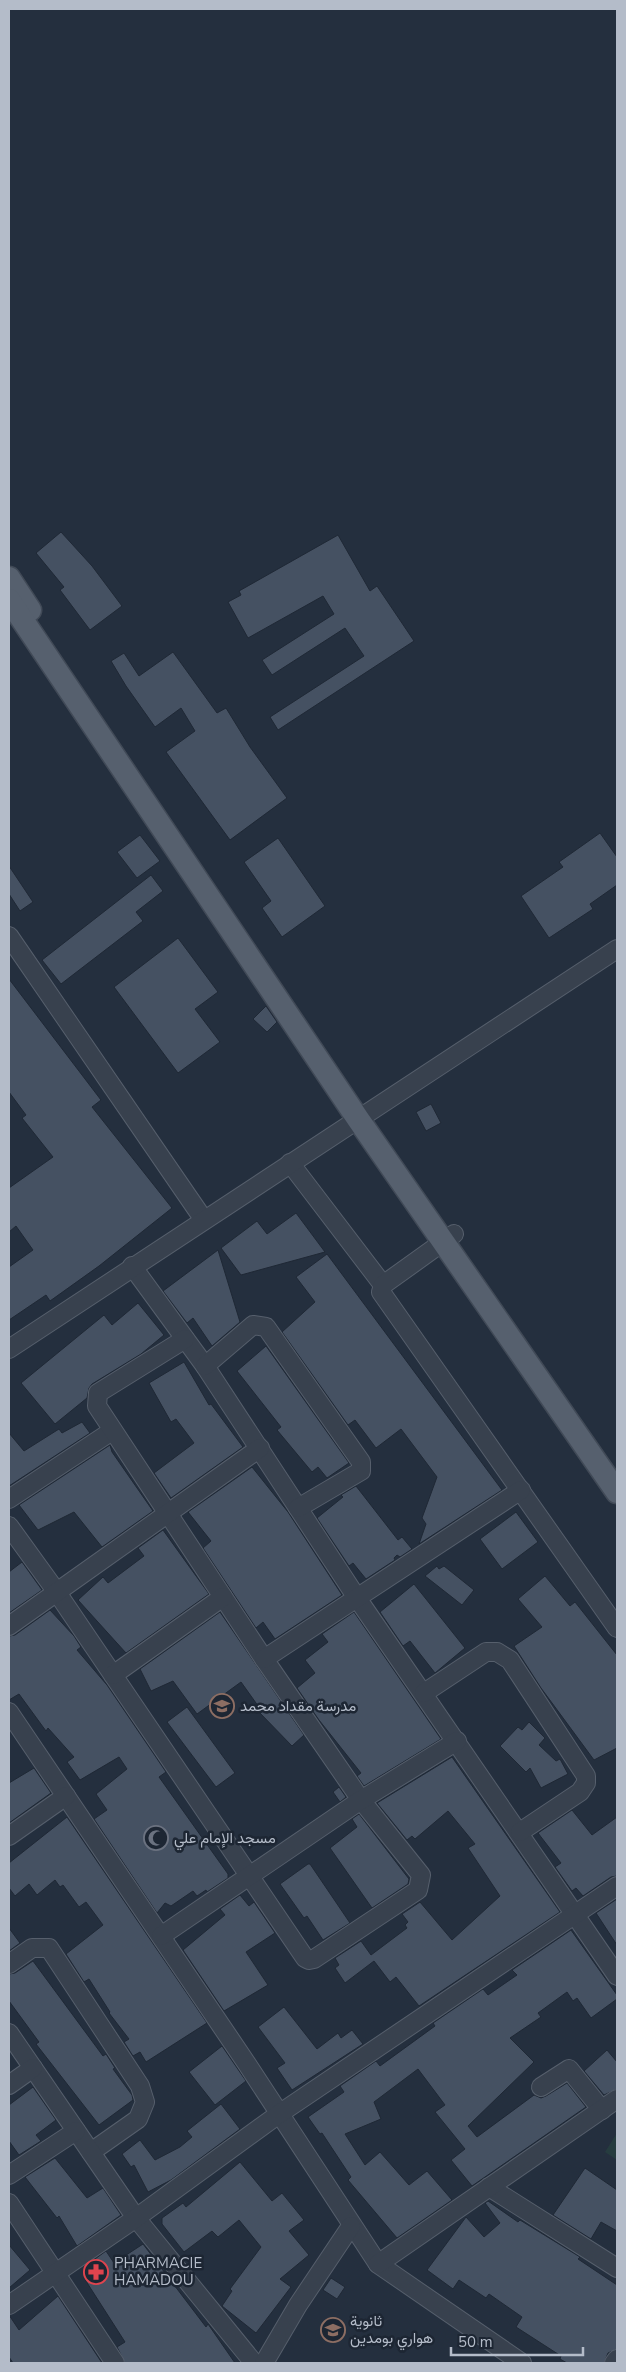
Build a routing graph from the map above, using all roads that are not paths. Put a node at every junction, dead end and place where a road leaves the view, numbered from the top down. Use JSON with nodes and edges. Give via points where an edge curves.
{"nodes":[{"id":1,"x":9,"y":578,"type":"edge"},
{"id":2,"x":9,"y":600,"type":"edge"},
{"id":3,"x":11,"y":944,"type":"edge"},
{"id":4,"x":617,"y":950,"type":"edge"},
{"id":5,"x":364,"y":1115,"type":"junction"},
{"id":6,"x":290,"y":1164,"type":"junction"},
{"id":7,"x":204,"y":1220,"type":"junction"},
{"id":8,"x":448,"y":1238,"type":"junction"},
{"id":9,"x":132,"y":1266,"type":"junction"},
{"id":10,"x":382,"y":1284,"type":"junction"},
{"id":11,"x":185,"y":1339,"type":"junction"},
{"id":12,"x":9,"y":1349,"type":"edge"},
{"id":13,"x":205,"y":1366,"type":"junction"},
{"id":14,"x":112,"y":1430,"type":"junction"},
{"id":15,"x":260,"y":1448,"type":"junction"},
{"id":16,"x":617,"y":1470,"type":"edge"},
{"id":17,"x":521,"y":1490,"type":"junction"},
{"id":18,"x":617,"y":1492,"type":"edge"},
{"id":19,"x":9,"y":1500,"type":"edge"},
{"id":20,"x":298,"y":1508,"type":"junction"},
{"id":21,"x":168,"y":1514,"type":"junction"},
{"id":22,"x":9,"y":1526,"type":"edge"},
{"id":23,"x":56,"y":1591,"type":"junction"},
{"id":24,"x":223,"y":1597,"type":"junction"},
{"id":25,"x":357,"y":1598,"type":"junction"},
{"id":26,"x":9,"y":1626,"type":"edge"},
{"id":27,"x":617,"y":1628,"type":"edge"},
{"id":28,"x":264,"y":1659,"type":"junction"},
{"id":29,"x":113,"y":1675,"type":"junction"},
{"id":30,"x":424,"y":1693,"type":"junction"},
{"id":31,"x":9,"y":1712,"type":"edge"},
{"id":32,"x":457,"y":1741,"type":"junction"},
{"id":33,"x":66,"y":1796,"type":"junction"},
{"id":34,"x":361,"y":1800,"type":"junction"},
{"id":35,"x":520,"y":1832,"type":"junction"},
{"id":36,"x":9,"y":1836,"type":"edge"},
{"id":37,"x":250,"y":1875,"type":"junction"},
{"id":38,"x":617,"y":1886,"type":"edge"},
{"id":39,"x":576,"y":1913,"type":"junction"},
{"id":40,"x":161,"y":1936,"type":"junction"},
{"id":41,"x":9,"y":1964,"type":"edge"},
{"id":42,"x":617,"y":1976,"type":"edge"},
{"id":43,"x":9,"y":2032,"type":"edge"},
{"id":44,"x":33,"y":2068,"type":"junction"},
{"id":45,"x":9,"y":2085,"type":"edge"},
{"id":46,"x":541,"y":2088,"type":"dead end"},
{"id":47,"x":617,"y":2099,"type":"edge"},
{"id":48,"x":602,"y":2110,"type":"junction"},
{"id":49,"x":279,"y":2114,"type":"junction"},
{"id":50,"x":76,"y":2131,"type":"junction"},
{"id":51,"x":91,"y":2152,"type":"junction"},
{"id":52,"x":9,"y":2175,"type":"edge"},
{"id":53,"x":489,"y":2187,"type":"junction"},
{"id":54,"x":9,"y":2203,"type":"edge"},
{"id":55,"x":136,"y":2218,"type":"junction"},
{"id":56,"x":352,"y":2226,"type":"junction"},
{"id":57,"x":378,"y":2264,"type":"junction"},
{"id":58,"x":617,"y":2268,"type":"edge"},
{"id":59,"x":55,"y":2274,"type":"junction"},
{"id":60,"x":9,"y":2305,"type":"edge"},
{"id":61,"x":617,"y":2359,"type":"edge"},
{"id":62,"x":115,"y":2363,"type":"edge"},
{"id":63,"x":254,"y":2363,"type":"edge"},
{"id":64,"x":264,"y":2363,"type":"edge"},
{"id":65,"x":522,"y":2363,"type":"edge"},
{"id":66,"x":614,"y":2363,"type":"edge"}],
"edges":[{"from":1,"to":5,"type":"main road"},
{"from":2,"to":5,"type":"main road"},
{"from":3,"to":7,"type":"street"},
{"from":4,"to":5,"type":"street"},
{"from":5,"to":6,"type":"street"},
{"from":5,"to":8,"type":"main road"},
{"from":6,"to":7,"type":"street"},
{"from":6,"to":10,"type":"street"},
{"from":7,"to":9,"type":"street"},
{"from":8,"to":10,"type":"street"},
{"from":8,"to":16,"type":"main road"},
{"from":8,"to":18,"type":"main road"},
{"from":9,"to":11,"type":"street"},
{"from":9,"to":12,"type":"street"},
{"from":10,"to":17,"type":"street","via":[[381,1292]]},
{"from":11,"to":13,"type":"street"},
{"from":11,"to":14,"type":"street","via":[[98,1392],[97,1406]]},
{"from":13,"to":15,"type":"street"},
{"from":13,"to":20,"type":"street","via":[[253,1325],[266,1327],[361,1462],[361,1471]]},
{"from":14,"to":19,"type":"street"},
{"from":14,"to":21,"type":"street"},
{"from":15,"to":20,"type":"street"},
{"from":15,"to":21,"type":"street"},
{"from":17,"to":25,"type":"street"},
{"from":17,"to":27,"type":"street"},
{"from":20,"to":25,"type":"street"},
{"from":21,"to":23,"type":"street"},
{"from":21,"to":24,"type":"street"},
{"from":22,"to":23,"type":"street"},
{"from":23,"to":26,"type":"street"},
{"from":23,"to":29,"type":"street"},
{"from":24,"to":28,"type":"street"},
{"from":24,"to":29,"type":"street"},
{"from":25,"to":28,"type":"street"},
{"from":25,"to":30,"type":"street"},
{"from":28,"to":34,"type":"street"},
{"from":29,"to":37,"type":"street"},
{"from":30,"to":32,"type":"street"},
{"from":30,"to":35,"type":"street","via":[[486,1652],[496,1652],[510,1660],[586,1776],[580,1792]]},
{"from":31,"to":33,"type":"street"},
{"from":32,"to":34,"type":"street"},
{"from":32,"to":35,"type":"street"},
{"from":33,"to":36,"type":"street"},
{"from":33,"to":40,"type":"street"},
{"from":34,"to":37,"type":"street"},
{"from":34,"to":37,"type":"street","via":[[420,1875],[418,1890],[309,1960],[302,1955]]},
{"from":35,"to":39,"type":"street"},
{"from":37,"to":40,"type":"street"},
{"from":38,"to":39,"type":"street"},
{"from":39,"to":42,"type":"street"},
{"from":39,"to":49,"type":"street"},
{"from":40,"to":49,"type":"street"},
{"from":41,"to":51,"type":"street","via":[[32,1948],[49,1948],[140,2086],[145,2102],[138,2119]]},
{"from":43,"to":44,"type":"street"},
{"from":44,"to":45,"type":"street"},
{"from":44,"to":50,"type":"street"},
{"from":46,"to":48,"type":"street","via":[[569,2069]]},
{"from":47,"to":48,"type":"street"},
{"from":48,"to":53,"type":"street"},
{"from":49,"to":55,"type":"street"},
{"from":49,"to":56,"type":"street"},
{"from":50,"to":51,"type":"street"},
{"from":50,"to":52,"type":"street"},
{"from":51,"to":55,"type":"street"},
{"from":53,"to":57,"type":"street"},
{"from":53,"to":58,"type":"street"},
{"from":54,"to":59,"type":"street"},
{"from":55,"to":59,"type":"street"},
{"from":55,"to":63,"type":"street"},
{"from":56,"to":57,"type":"street"},
{"from":56,"to":64,"type":"street","via":[[298,2305]]},
{"from":57,"to":65,"type":"street"},
{"from":59,"to":60,"type":"street"},
{"from":59,"to":62,"type":"street"},
{"from":61,"to":66,"type":"street"}]}
